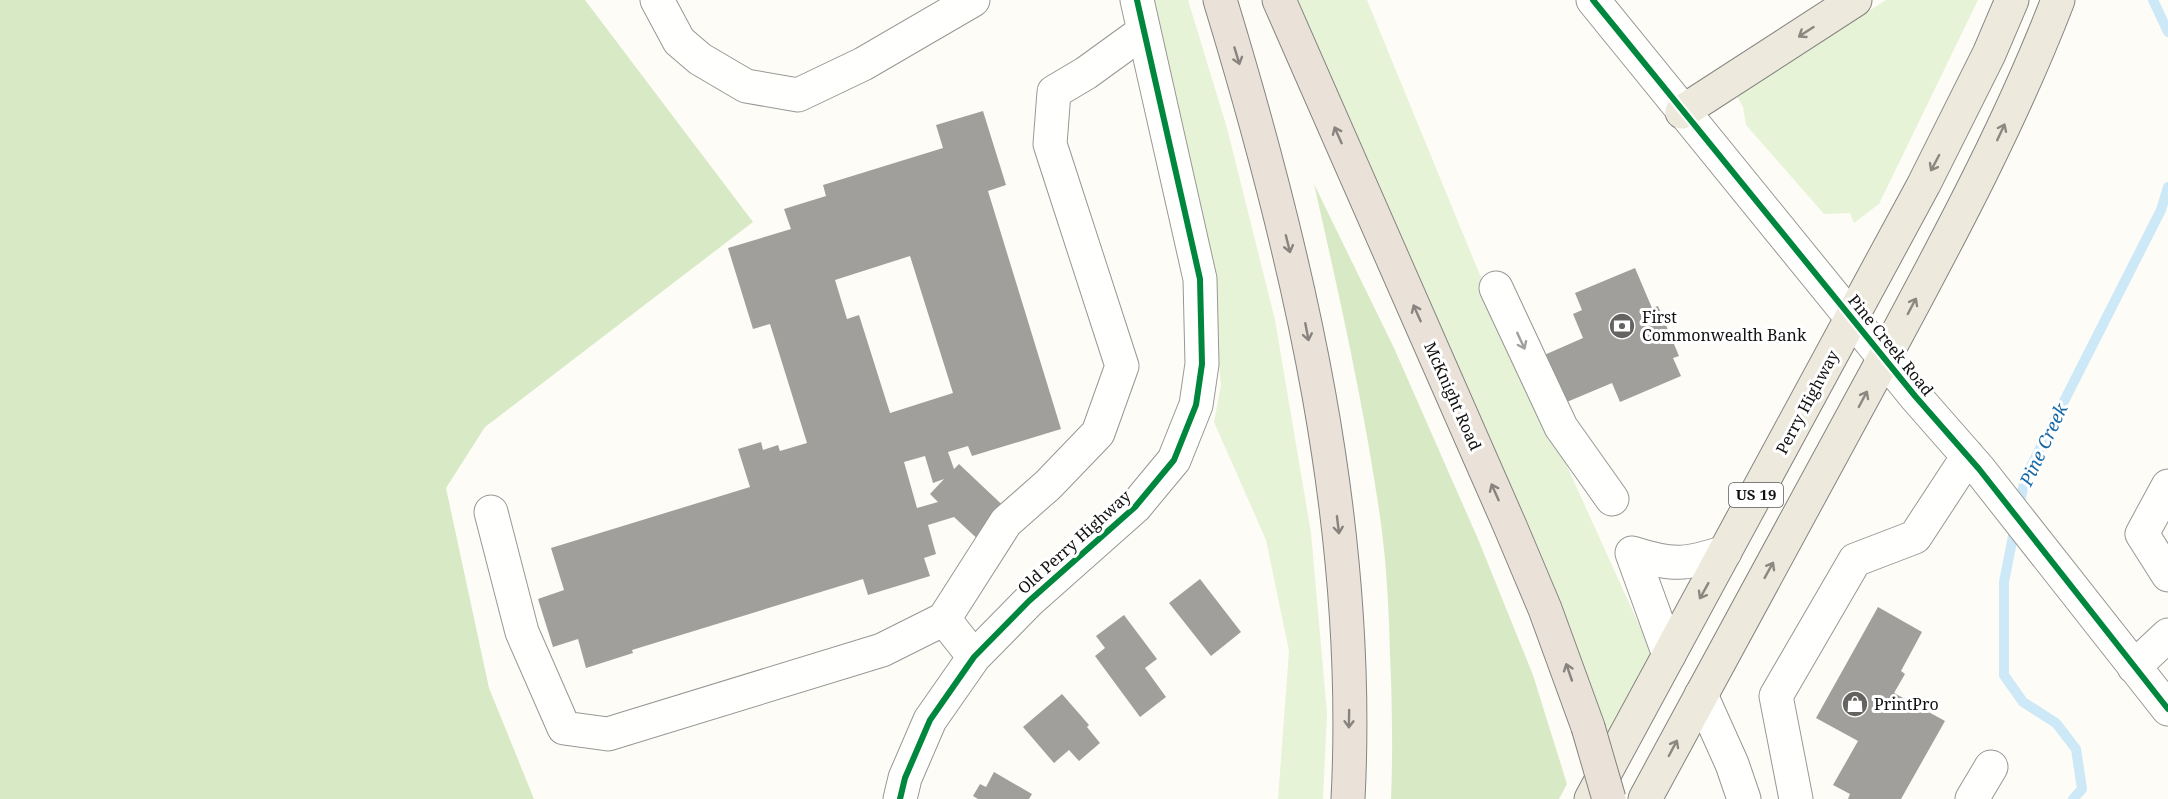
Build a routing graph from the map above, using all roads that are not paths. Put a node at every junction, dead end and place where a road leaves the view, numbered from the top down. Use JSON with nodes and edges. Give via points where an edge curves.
{"nodes":[{"id":1,"x":657,"y":0,"type":"edge"},
{"id":2,"x":973,"y":0,"type":"edge"},
{"id":3,"x":1220,"y":0,"type":"edge"},
{"id":4,"x":1279,"y":0,"type":"edge"},
{"id":5,"x":1593,"y":0,"type":"edge"},
{"id":6,"x":1855,"y":0,"type":"edge"},
{"id":7,"x":2012,"y":0,"type":"edge"},
{"id":8,"x":2058,"y":0,"type":"edge"},
{"id":9,"x":1140,"y":15,"type":"edge"},
{"id":10,"x":1682,"y":112,"type":"junction"},
{"id":11,"x":1496,"y":288,"type":"dead end"},
{"id":12,"x":1852,"y":319,"type":"junction"},
{"id":13,"x":1885,"y":358,"type":"junction"},
{"id":14,"x":1973,"y":463,"type":"junction"},
{"id":15,"x":2168,"y":486,"type":"edge"},
{"id":16,"x":1612,"y":499,"type":"dead end"},
{"id":17,"x":491,"y":512,"type":"dead end"},
{"id":18,"x":1725,"y":552,"type":"junction"},
{"id":19,"x":2168,"y":574,"type":"edge"},
{"id":20,"x":944,"y":619,"type":"junction"},
{"id":21,"x":2168,"y":635,"type":"edge"},
{"id":22,"x":1669,"y":655,"type":"junction"},
{"id":23,"x":974,"y":657,"type":"junction"},
{"id":24,"x":2134,"y":667,"type":"junction"},
{"id":25,"x":1701,"y":695,"type":"junction"},
{"id":26,"x":2168,"y":709,"type":"edge"},
{"id":27,"x":1991,"y":767,"type":"dead end"},
{"id":28,"x":900,"y":799,"type":"edge"},
{"id":29,"x":1348,"y":799,"type":"edge"},
{"id":30,"x":1591,"y":799,"type":"edge"},
{"id":31,"x":1609,"y":799,"type":"edge"},
{"id":32,"x":1645,"y":799,"type":"edge"},
{"id":33,"x":1744,"y":799,"type":"edge"},
{"id":34,"x":1796,"y":799,"type":"edge"},
{"id":35,"x":1972,"y":799,"type":"edge"}],
"edges":[{"from":1,"to":2,"type":"street","via":[[679,41],[700,60],[746,86],[798,95],[863,64]]},
{"from":3,"to":29,"type":"highway","one_way":true,"via":[[1296,275],[1329,453],[1346,616],[1350,702]]},
{"from":31,"to":4,"type":"highway","name":"McKnight Road","one_way":true,"bridge":true,"via":[[1588,727],[1545,609]]},
{"from":5,"to":10,"type":"street","name":"Pine Creek Road"},
{"from":6,"to":10,"type":"main road","one_way":true},
{"from":7,"to":12,"type":"main road","name":"Perry Highway","number":"US 19","one_way":true,"via":[[1958,119]]},
{"from":13,"to":8,"type":"main road","number":"US 19","one_way":true,"via":[[1966,205],[2029,72]]},
{"from":9,"to":20,"type":"street","via":[[1086,73],[1054,93],[1050,144],[1122,366],[1098,433],[1006,522]]},
{"from":9,"to":23,"type":"street","name":"Old Perry Highway","via":[[1200,279],[1202,364],[1196,405],[1174,460],[1135,507],[1029,601]]},
{"from":10,"to":12,"type":"street","name":"Pine Creek Road"},
{"from":11,"to":16,"type":"street","one_way":true,"via":[[1561,427]]},
{"from":12,"to":13,"type":"street","name":"Pine Creek Road"},
{"from":12,"to":18,"type":"main road","name":"Perry Highway","number":"US 19"},
{"from":13,"to":14,"type":"street","name":"Pine Creek Road"},
{"from":25,"to":13,"type":"main road","number":"US 19","one_way":true},
{"from":14,"to":24,"type":"street","name":"Pine Creek Road"},
{"from":14,"to":34,"type":"street","via":[[1915,537],[1856,560],[1776,696]]},
{"from":15,"to":19,"type":"street","via":[[2142,534]]},
{"from":17,"to":20,"type":"street","via":[[522,632],[564,728],[608,734],[882,650]]},
{"from":18,"to":22,"type":"main road","name":"Perry Highway","number":"US 19","one_way":true},
{"from":18,"to":22,"type":"street","via":[[1683,563],[1667,563],[1632,553]]},
{"from":20,"to":23,"type":"street"},
{"from":21,"to":24,"type":"street"},
{"from":22,"to":30,"type":"main road","name":"Perry Highway","number":"US 19"},
{"from":23,"to":28,"type":"street","name":"Old Perry Highway","via":[[930,720]]},
{"from":24,"to":26,"type":"street","name":"Pine Creek Road"},
{"from":32,"to":25,"type":"main road","number":"US 19","one_way":true},
{"from":25,"to":33,"type":"street"},
{"from":27,"to":35,"type":"street"}]}
